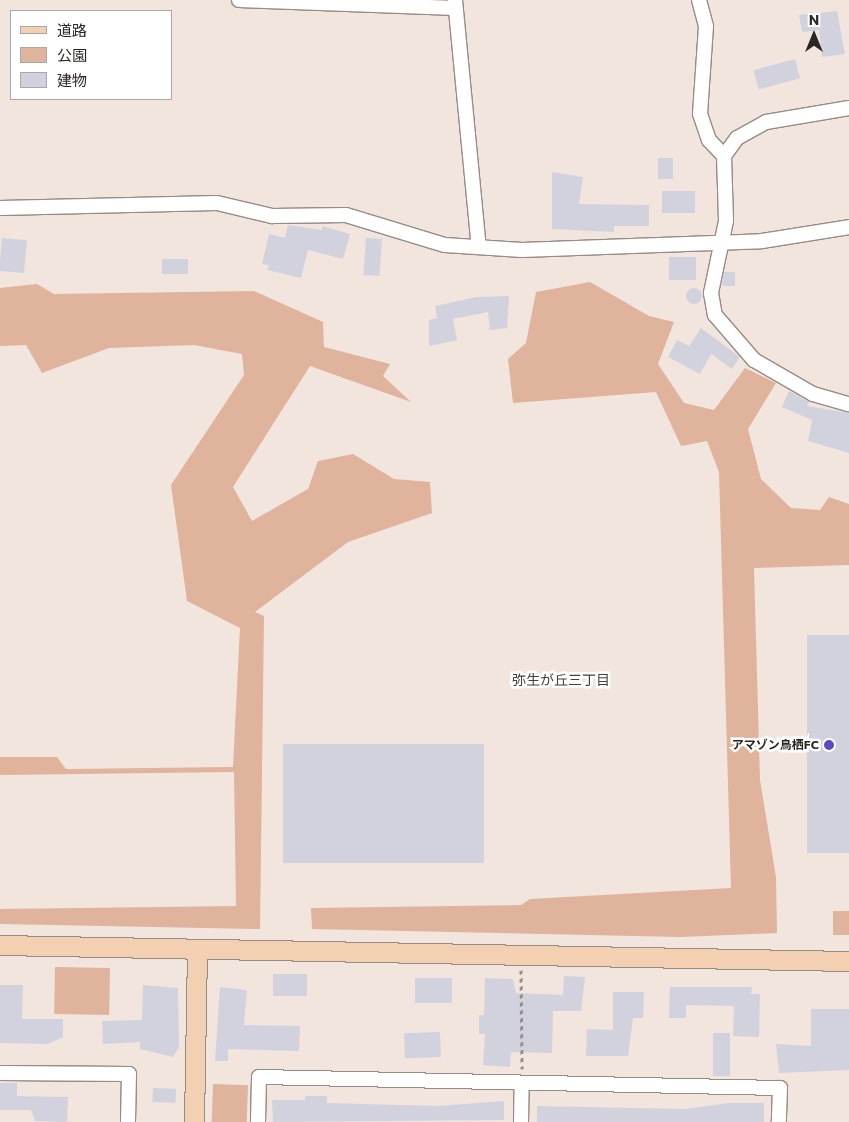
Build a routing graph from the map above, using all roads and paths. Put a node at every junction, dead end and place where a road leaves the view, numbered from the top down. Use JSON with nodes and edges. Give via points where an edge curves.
{"nodes":[{"id":1,"x":239,"y":0,"type":"edge"},
{"id":2,"x":699,"y":0,"type":"edge"},
{"id":3,"x":455,"y":4,"type":"edge"},
{"id":4,"x":849,"y":108,"type":"edge"},
{"id":5,"x":724,"y":156,"type":"junction"},
{"id":6,"x":0,"y":208,"type":"edge"},
{"id":7,"x":849,"y":227,"type":"edge"},
{"id":8,"x":722,"y":241,"type":"junction"},
{"id":9,"x":479,"y":248,"type":"junction"},
{"id":10,"x":849,"y":404,"type":"edge"},
{"id":11,"x":0,"y":945,"type":"edge"},
{"id":12,"x":197,"y":951,"type":"junction"},
{"id":13,"x":849,"y":961,"type":"edge"},
{"id":14,"x":521,"y":970,"type":"dead end"},
{"id":15,"x":0,"y":1073,"type":"edge"},
{"id":16,"x":522,"y":1083,"type":"junction"},
{"id":17,"x":128,"y":1122,"type":"edge"},
{"id":18,"x":194,"y":1122,"type":"edge"},
{"id":19,"x":258,"y":1122,"type":"edge"},
{"id":20,"x":521,"y":1122,"type":"edge"},
{"id":21,"x":779,"y":1122,"type":"edge"}],
"edges":[{"from":1,"to":3,"type":"street"},
{"from":2,"to":5,"type":"street","via":[[706,26],[700,114],[709,140]]},
{"from":3,"to":9,"type":"street"},
{"from":4,"to":5,"type":"street","via":[[766,122],[737,138]]},
{"from":5,"to":8,"type":"street","via":[[726,221]]},
{"from":6,"to":9,"type":"street","via":[[217,203],[272,216],[372,219],[401,233]]},
{"from":7,"to":8,"type":"street","via":[[771,240]]},
{"from":8,"to":9,"type":"street","via":[[585,249]]},
{"from":8,"to":10,"type":"street","via":[[711,293],[715,315],[754,360],[813,394]]},
{"from":11,"to":12,"type":"street"},
{"from":12,"to":13,"type":"street"},
{"from":12,"to":18,"type":"street"},
{"from":14,"to":16,"type":"path"},
{"from":15,"to":17,"type":"street","via":[[129,1074]]},
{"from":16,"to":19,"type":"street","via":[[258,1077]]},
{"from":16,"to":20,"type":"street"},
{"from":16,"to":21,"type":"street","via":[[780,1088]]}]}
